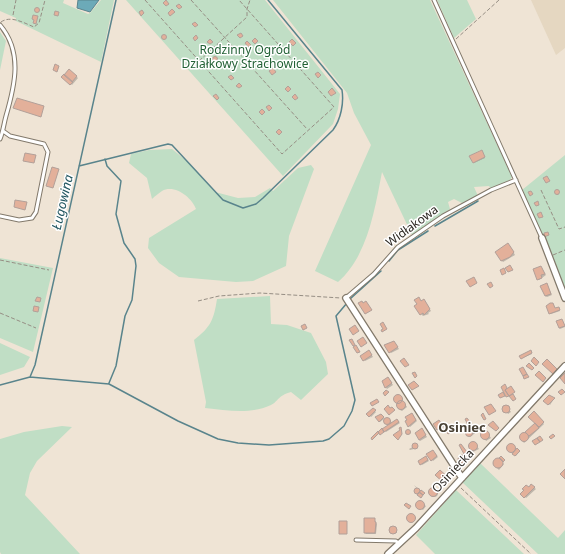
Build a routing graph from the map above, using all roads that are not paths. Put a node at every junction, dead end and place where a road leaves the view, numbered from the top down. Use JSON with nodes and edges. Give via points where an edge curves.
{"nodes":[{"id":1,"x":434,"y":0,"type":"edge"},
{"id":2,"x":0,"y":25,"type":"edge"},
{"id":3,"x":3,"y":131,"type":"junction"},
{"id":4,"x":0,"y":139,"type":"edge"},
{"id":5,"x":516,"y":180,"type":"junction"},
{"id":6,"x":0,"y":216,"type":"edge"},
{"id":7,"x":542,"y":238,"type":"joint"},
{"id":8,"x":346,"y":298,"type":"joint"},
{"id":9,"x":565,"y":298,"type":"edge"},
{"id":10,"x":565,"y":366,"type":"edge"},
{"id":11,"x":462,"y":478,"type":"junction"},
{"id":12,"x":356,"y":540,"type":"dead end"},
{"id":13,"x":399,"y":544,"type":"junction"},
{"id":14,"x":388,"y":554,"type":"edge"}],
"edges":[{"from":1,"to":5,"type":"lane"},
{"from":2,"to":3,"type":"lane","via":[[10,39],[16,76]]},
{"from":3,"to":4,"type":"lane"},
{"from":3,"to":6,"type":"lane","via":[[10,136],[44,144],[48,152],[36,212],[32,218],[19,220]]},
{"from":5,"to":7,"type":"lane"},
{"from":5,"to":8,"type":"lane","name":"Widłakowa","via":[[461,206],[398,247],[374,274]]},
{"from":7,"to":9,"type":"street"},
{"from":8,"to":11,"type":"street"},
{"from":10,"to":11,"type":"street","name":"Osiniecka"},
{"from":11,"to":13,"type":"street","name":"Osiniecka"},
{"from":12,"to":13,"type":"lane","via":[[396,541]]},
{"from":13,"to":14,"type":"street","name":"Osiniecka"}]}
